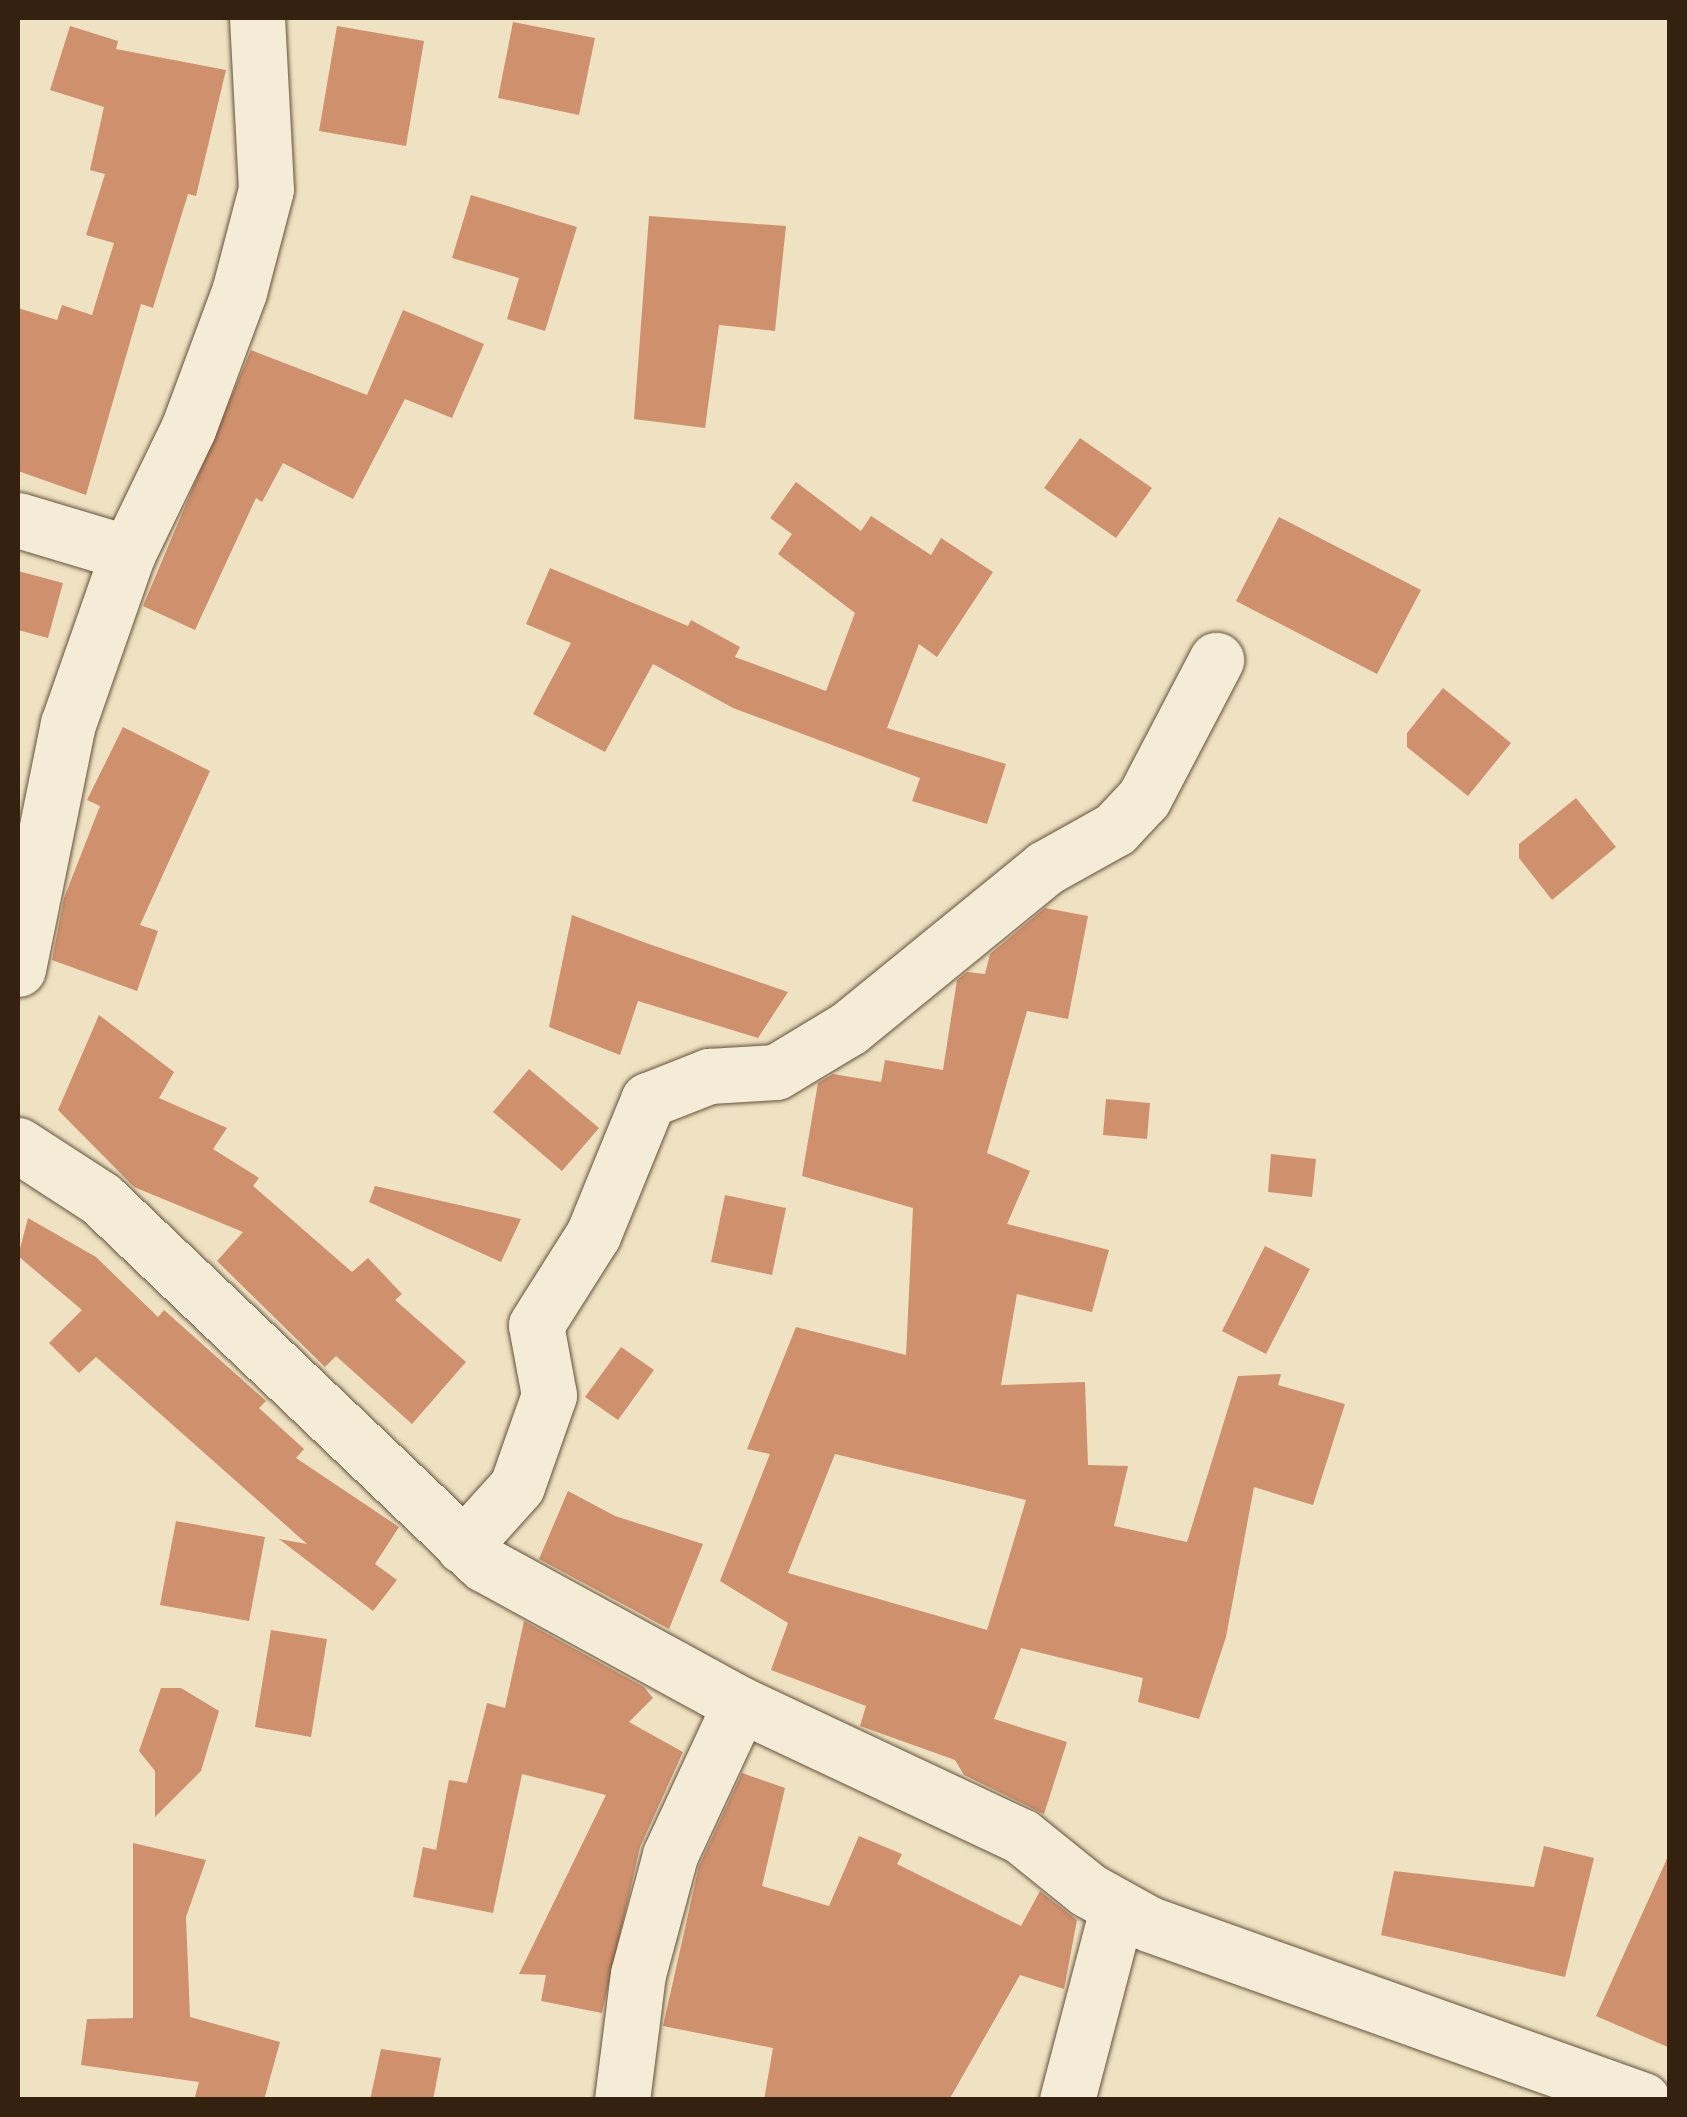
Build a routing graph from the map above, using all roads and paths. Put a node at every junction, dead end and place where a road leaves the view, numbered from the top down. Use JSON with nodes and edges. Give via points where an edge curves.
{"nodes":[{"id":1,"x":258,"y":18,"type":"edge"},
{"id":2,"x":18,"y":520,"type":"edge"},
{"id":3,"x":128,"y":553,"type":"junction"},
{"id":4,"x":1216,"y":660,"type":"dead end"},
{"id":5,"x":18,"y":969,"type":"edge"},
{"id":6,"x":18,"y":1145,"type":"edge"},
{"id":7,"x":462,"y":1546,"type":"junction"},
{"id":8,"x":740,"y":1704,"type":"junction"},
{"id":9,"x":1117,"y":1909,"type":"junction"},
{"id":10,"x":622,"y":2100,"type":"edge"},
{"id":11,"x":1067,"y":2100,"type":"edge"},
{"id":12,"x":1642,"y":2100,"type":"edge"}],
"edges":[{"from":1,"to":3,"type":"street","via":[[266,189],[239,292],[188,429]]},
{"from":2,"to":3,"type":"street"},
{"from":3,"to":5,"type":"street","via":[[68,724]]},
{"from":4,"to":7,"type":"street","via":[[1144,798],[1115,830],[1045,868],[850,1028],[776,1072],[708,1076],[648,1100],[593,1235],[540,1314],[549,1395],[517,1486]]},
{"from":6,"to":7,"type":"street","via":[[101,1199]]},
{"from":7,"to":8,"type":"street"},
{"from":8,"to":9,"type":"street","via":[[1021,1836]]},
{"from":8,"to":10,"type":"street","via":[[670,1855],[638,1974]]},
{"from":9,"to":11,"type":"street"},
{"from":9,"to":12,"type":"street"}]}
